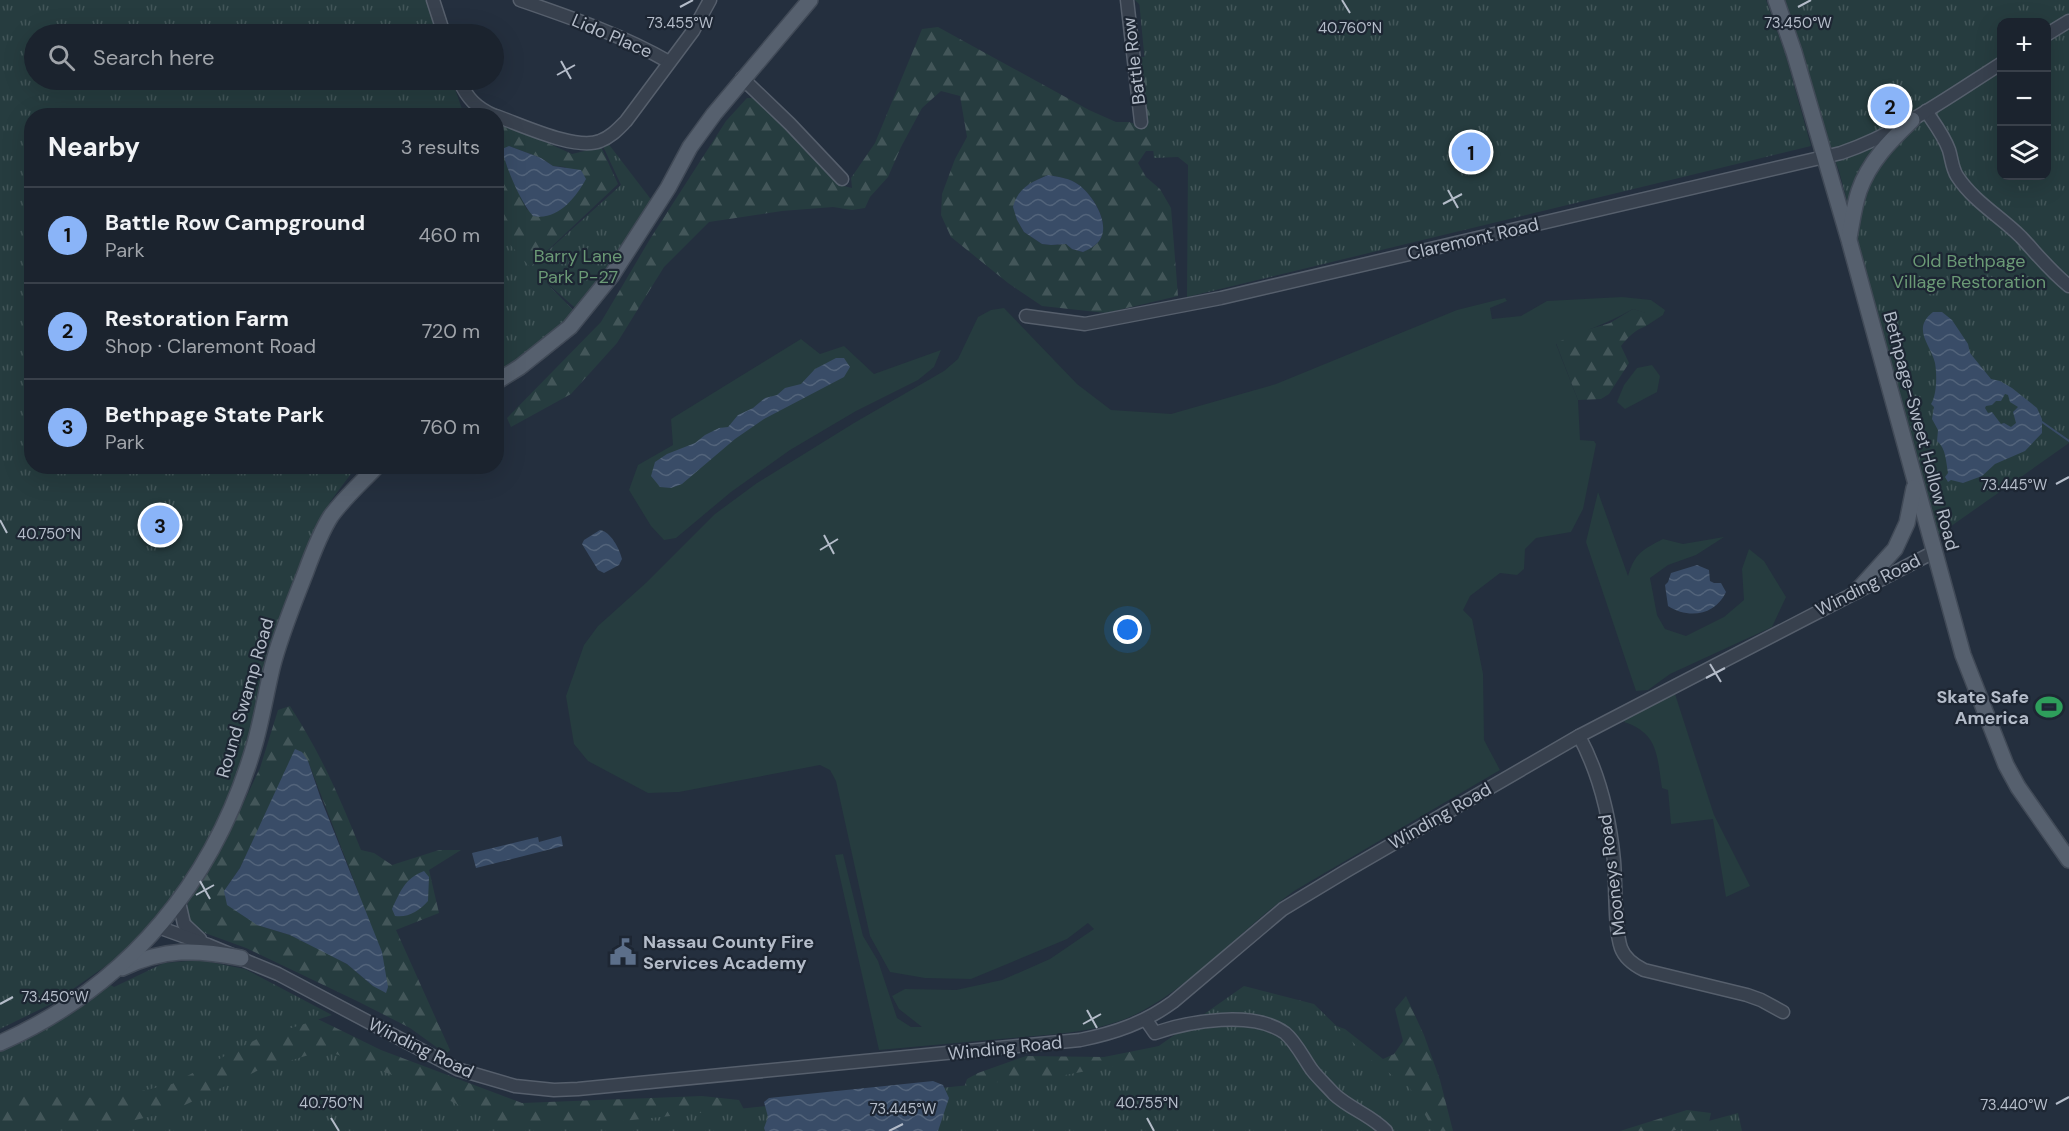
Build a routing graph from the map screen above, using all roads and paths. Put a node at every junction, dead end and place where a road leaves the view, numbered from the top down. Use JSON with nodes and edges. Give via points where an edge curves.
{"nodes":[{"id":1,"x":433,"y":0,"type":"edge"},
{"id":2,"x":520,"y":0,"type":"edge"},
{"id":3,"x":710,"y":0,"type":"edge"},
{"id":4,"x":810,"y":0,"type":"edge"},
{"id":5,"x":1127,"y":0,"type":"edge"},
{"id":6,"x":1776,"y":0,"type":"edge"},
{"id":7,"x":2069,"y":21,"type":"edge"},
{"id":8,"x":441,"y":24,"type":"edge"},
{"id":9,"x":2051,"y":32,"type":"edge"},
{"id":10,"x":669,"y":62,"type":"junction"},
{"id":11,"x":1997,"y":66,"type":"edge"},
{"id":12,"x":742,"y":78,"type":"junction"},
{"id":13,"x":463,"y":90,"type":"edge"},
{"id":14,"x":480,"y":108,"type":"edge"},
{"id":15,"x":1926,"y":111,"type":"junction"},
{"id":16,"x":504,"y":119,"type":"edge"},
{"id":17,"x":1911,"y":120,"type":"junction"},
{"id":18,"x":1142,"y":122,"type":"dead end"},
{"id":19,"x":1824,"y":156,"type":"junction"},
{"id":20,"x":842,"y":179,"type":"dead end"},
{"id":21,"x":1849,"y":240,"type":"junction"},
{"id":22,"x":2069,"y":286,"type":"edge"},
{"id":23,"x":1026,"y":316,"type":"dead end"},
{"id":24,"x":504,"y":377,"type":"edge"},
{"id":25,"x":369,"y":474,"type":"edge"},
{"id":26,"x":1915,"y":482,"type":"junction"},
{"id":27,"x":1934,"y":552,"type":"junction"},
{"id":28,"x":1857,"y":591,"type":"junction"},
{"id":29,"x":1579,"y":736,"type":"junction"},
{"id":30,"x":2067,"y":858,"type":"edge"},
{"id":31,"x":179,"y":902,"type":"junction"},
{"id":32,"x":158,"y":927,"type":"junction"},
{"id":33,"x":208,"y":945,"type":"junction"},
{"id":34,"x":241,"y":958,"type":"junction"},
{"id":35,"x":104,"y":979,"type":"junction"},
{"id":36,"x":1783,"y":1012,"type":"dead end"},
{"id":37,"x":1146,"y":1020,"type":"junction"},
{"id":38,"x":0,"y":1043,"type":"edge"},
{"id":39,"x":1386,"y":1131,"type":"edge"}],
"edges":[{"from":1,"to":8,"type":"street"},
{"from":2,"to":10,"type":"street","name":"Lido Place","via":[[611,32]]},
{"from":3,"to":10,"type":"street"},
{"from":4,"to":12,"type":"main road"},
{"from":5,"to":18,"type":"street","name":"Battle Row"},
{"from":6,"to":19,"type":"main road","name":"Bethpage-Sweet Hollow Road"},
{"from":7,"to":9,"type":"street"},
{"from":10,"to":16,"type":"street","via":[[626,121],[601,141],[572,142]]},
{"from":11,"to":15,"type":"street"},
{"from":12,"to":20,"type":"street"},
{"from":12,"to":24,"type":"main road","via":[[690,147],[612,275],[570,327]]},
{"from":13,"to":14,"type":"street"},
{"from":15,"to":17,"type":"street"},
{"from":15,"to":22,"type":"street","via":[[1950,152],[1953,169],[1971,193]]},
{"from":17,"to":19,"type":"street","name":"Claremont Road","via":[[1863,146]]},
{"from":17,"to":21,"type":"main road","via":[[1868,171],[1858,193]]},
{"from":19,"to":21,"type":"main road","name":"Bethpage-Sweet Hollow Road"},
{"from":19,"to":23,"type":"street","name":"Claremont Road","via":[[1221,298],[1085,324]]},
{"from":21,"to":26,"type":"main road","name":"Bethpage-Sweet Hollow Road"},
{"from":25,"to":31,"type":"main road","name":"Round Swamp Road","via":[[330,518],[316,548],[286,622],[242,783],[212,850]]},
{"from":26,"to":27,"type":"main road","name":"Bethpage-Sweet Hollow Road"},
{"from":26,"to":28,"type":"main road","via":[[1907,523],[1895,549]]},
{"from":27,"to":28,"type":"street","name":"Winding Road"},
{"from":27,"to":30,"type":"main road","name":"Bethpage-Sweet Hollow Road","via":[[1963,655],[2006,765]]},
{"from":28,"to":29,"type":"street","name":"Winding Road"},
{"from":29,"to":36,"type":"street","name":"Mooneys Road","via":[[1606,814],[1614,860],[1619,937],[1626,957],[1644,970],[1747,995]]},
{"from":29,"to":37,"type":"street","name":"Winding Road","via":[[1283,909],[1173,1002]]},
{"from":31,"to":32,"type":"main road","name":"Round Swamp Road"},
{"from":31,"to":33,"type":"street","via":[[184,924]]},
{"from":32,"to":33,"type":"street","name":"Winding Road"},
{"from":32,"to":35,"type":"main road","name":"Round Swamp Road"},
{"from":33,"to":34,"type":"street","name":"Winding Road"},
{"from":34,"to":35,"type":"main road","via":[[181,951],[149,957]]},
{"from":34,"to":37,"type":"street","name":"Winding Road","via":[[457,1069],[500,1083],[537,1089],[578,1089],[1052,1044],[1105,1035]]},
{"from":35,"to":38,"type":"main road","name":"Round Swamp Road","via":[[52,1016]]},
{"from":37,"to":39,"type":"street","via":[[1155,1033],[1177,1026],[1243,1019],[1267,1024],[1286,1034],[1314,1072],[1346,1105],[1377,1121]]}]}
